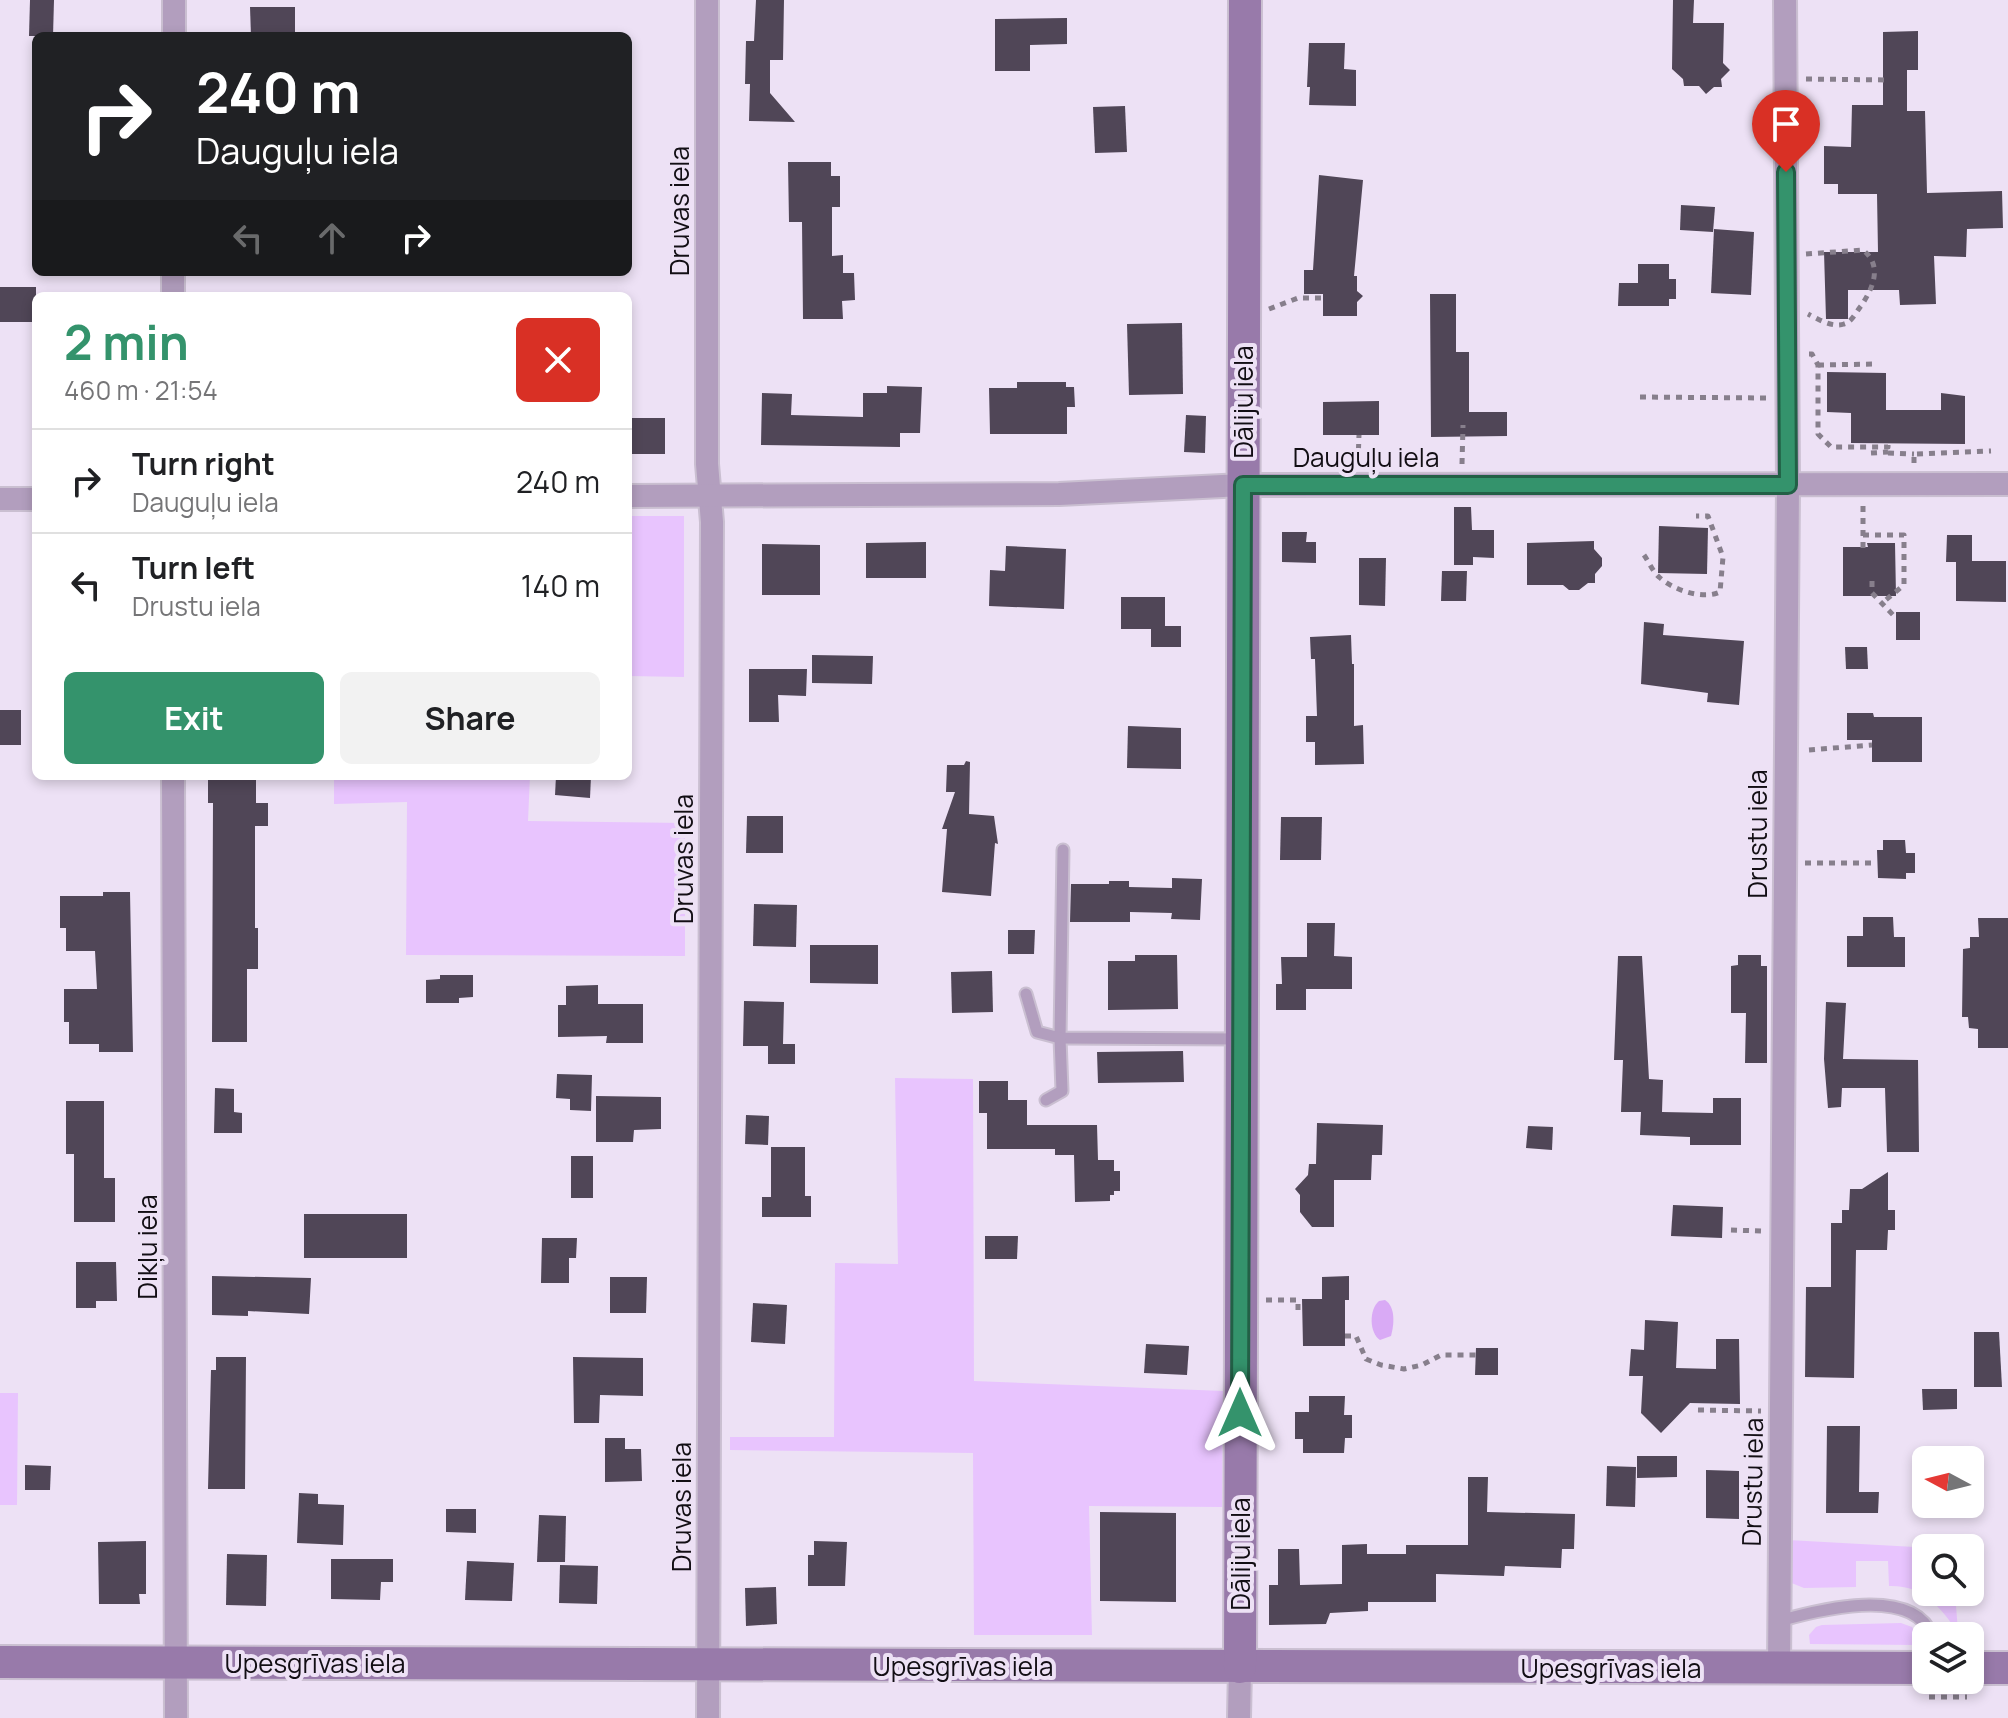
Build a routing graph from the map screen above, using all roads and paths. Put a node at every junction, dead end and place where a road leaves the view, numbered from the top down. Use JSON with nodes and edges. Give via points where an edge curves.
{"nodes":[{"id":1,"x":174,"y":0,"type":"edge"},
{"id":2,"x":707,"y":0,"type":"edge"},
{"id":3,"x":1245,"y":0,"type":"edge"},
{"id":4,"x":1785,"y":0,"type":"edge"},
{"id":5,"x":174,"y":32,"type":"edge"},
{"id":6,"x":1785,"y":79,"type":"junction"},
{"id":7,"x":1890,"y":80,"type":"dead end"},
{"id":8,"x":1787,"y":254,"type":"junction"},
{"id":9,"x":1326,"y":298,"type":"dead end"},
{"id":10,"x":1788,"y":311,"type":"junction"},
{"id":11,"x":1244,"y":312,"type":"junction"},
{"id":12,"x":1788,"y":355,"type":"junction"},
{"id":13,"x":1877,"y":364,"type":"dead end"},
{"id":14,"x":1818,"y":365,"type":"junction"},
{"id":15,"x":1640,"y":397,"type":"dead end"},
{"id":16,"x":1788,"y":399,"type":"junction"},
{"id":17,"x":1463,"y":425,"type":"dead end"},
{"id":18,"x":1888,"y":448,"type":"junction"},
{"id":19,"x":1991,"y":451,"type":"dead end"},
{"id":20,"x":1871,"y":453,"type":"dead end"},
{"id":21,"x":1914,"y":454,"type":"junction"},
{"id":22,"x":1914,"y":484,"type":"junction"},
{"id":23,"x":2008,"y":484,"type":"edge"},
{"id":24,"x":1243,"y":485,"type":"junction"},
{"id":25,"x":1463,"y":485,"type":"junction"},
{"id":26,"x":1788,"y":485,"type":"junction"},
{"id":27,"x":1863,"y":485,"type":"junction"},
{"id":28,"x":632,"y":496,"type":"edge"},
{"id":29,"x":710,"y":496,"type":"junction"},
{"id":30,"x":0,"y":499,"type":"edge"},
{"id":31,"x":32,"y":499,"type":"edge"},
{"id":32,"x":1696,"y":516,"type":"dead end"},
{"id":33,"x":1863,"y":535,"type":"junction"},
{"id":34,"x":1863,"y":549,"type":"dead end"},
{"id":35,"x":1644,"y":555,"type":"dead end"},
{"id":36,"x":1872,"y":581,"type":"dead end"},
{"id":37,"x":1882,"y":603,"type":"junction"},
{"id":38,"x":1896,"y":618,"type":"dead end"},
{"id":39,"x":1872,"y":745,"type":"dead end"},
{"id":40,"x":1786,"y":751,"type":"junction"},
{"id":41,"x":173,"y":780,"type":"edge"},
{"id":42,"x":1063,"y":850,"type":"dead end"},
{"id":43,"x":1785,"y":863,"type":"junction"},
{"id":44,"x":1874,"y":865,"type":"dead end"},
{"id":45,"x":1026,"y":994,"type":"dead end"},
{"id":46,"x":1060,"y":1038,"type":"junction"},
{"id":47,"x":1241,"y":1039,"type":"junction"},
{"id":48,"x":1046,"y":1100,"type":"dead end"},
{"id":49,"x":1241,"y":1300,"type":"junction"},
{"id":50,"x":1298,"y":1315,"type":"dead end"},
{"id":51,"x":1345,"y":1336,"type":"dead end"},
{"id":52,"x":1476,"y":1355,"type":"dead end"},
{"id":53,"x":1698,"y":1410,"type":"dead end"},
{"id":54,"x":1781,"y":1412,"type":"junction"},
{"id":55,"x":1779,"y":1621,"type":"junction"},
{"id":56,"x":1922,"y":1622,"type":"edge"},
{"id":57,"x":0,"y":1662,"type":"edge"},
{"id":58,"x":176,"y":1662,"type":"junction"},
{"id":59,"x":708,"y":1664,"type":"junction"},
{"id":60,"x":1240,"y":1667,"type":"junction"},
{"id":61,"x":1779,"y":1668,"type":"junction"},
{"id":62,"x":1912,"y":1668,"type":"edge"},
{"id":63,"x":1984,"y":1668,"type":"edge"},
{"id":64,"x":2008,"y":1668,"type":"edge"},
{"id":65,"x":176,"y":1718,"type":"edge"},
{"id":66,"x":708,"y":1718,"type":"edge"},
{"id":67,"x":1239,"y":1718,"type":"edge"}],
"edges":[{"from":1,"to":5,"type":"street"},
{"from":2,"to":29,"type":"street","name":"Druvas iela"},
{"from":3,"to":11,"type":"street","name":"Dāliju iela"},
{"from":4,"to":6,"type":"street","name":"Drustu iela"},
{"from":6,"to":7,"type":"path"},
{"from":6,"to":8,"type":"street","name":"Drustu iela"},
{"from":8,"to":10,"type":"street","name":"Drustu iela"},
{"from":8,"to":10,"type":"path","via":[[1863,250],[1874,264],[1874,287],[1846,324]]},
{"from":9,"to":11,"type":"path","via":[[1298,298]]},
{"from":10,"to":12,"type":"street","name":"Drustu iela"},
{"from":11,"to":24,"type":"street","name":"Dāliju iela"},
{"from":12,"to":14,"type":"path","via":[[1812,354]]},
{"from":12,"to":16,"type":"street","name":"Drustu iela"},
{"from":13,"to":14,"type":"path"},
{"from":14,"to":18,"type":"path","via":[[1818,434],[1831,447]]},
{"from":15,"to":16,"type":"path"},
{"from":16,"to":26,"type":"street","name":"Drustu iela"},
{"from":17,"to":25,"type":"path"},
{"from":18,"to":20,"type":"path"},
{"from":18,"to":21,"type":"path"},
{"from":19,"to":21,"type":"path"},
{"from":21,"to":22,"type":"path"},
{"from":22,"to":23,"type":"street","name":"Dauguļu iela"},
{"from":22,"to":27,"type":"street","name":"Dauguļu iela"},
{"from":24,"to":25,"type":"street","name":"Dauguļu iela"},
{"from":24,"to":29,"type":"street","name":"Dauguļu iela","via":[[1059,494]]},
{"from":24,"to":47,"type":"street","name":"Dāliju iela"},
{"from":25,"to":26,"type":"street","name":"Dauguļu iela"},
{"from":26,"to":27,"type":"street","name":"Dauguļu iela"},
{"from":26,"to":40,"type":"street","name":"Drustu iela"},
{"from":27,"to":33,"type":"path"},
{"from":28,"to":29,"type":"street","name":"Dauguļu iela"},
{"from":29,"to":59,"type":"street","name":"Druvas iela"},
{"from":30,"to":31,"type":"street"},
{"from":32,"to":35,"type":"path","via":[[1708,516],[1723,557],[1720,592],[1696,596],[1659,578]]},
{"from":33,"to":34,"type":"path"},
{"from":33,"to":37,"type":"path","via":[[1904,535],[1904,585]]},
{"from":36,"to":37,"type":"path","via":[[1872,593]]},
{"from":37,"to":38,"type":"path"},
{"from":39,"to":40,"type":"path"},
{"from":40,"to":43,"type":"street","name":"Drustu iela"},
{"from":41,"to":58,"type":"street","name":"Dikļu iela"},
{"from":42,"to":46,"type":"lane"},
{"from":43,"to":44,"type":"path"},
{"from":43,"to":54,"type":"street","name":"Drustu iela"},
{"from":45,"to":46,"type":"lane","via":[[1037,1032]]},
{"from":46,"to":47,"type":"lane"},
{"from":46,"to":48,"type":"lane","via":[[1062,1091]]},
{"from":47,"to":49,"type":"street","name":"Dāliju iela"},
{"from":49,"to":50,"type":"path","via":[[1298,1300]]},
{"from":49,"to":60,"type":"street","name":"Dāliju iela"},
{"from":51,"to":52,"type":"path","via":[[1356,1336],[1366,1359],[1404,1369],[1441,1355]]},
{"from":53,"to":54,"type":"path"},
{"from":54,"to":55,"type":"street","name":"Drustu iela"},
{"from":55,"to":56,"type":"lane","via":[[1826,1607],[1894,1606]]},
{"from":55,"to":61,"type":"street","name":"Drustu iela"},
{"from":57,"to":58,"type":"street","name":"Upesgrīvas iela"},
{"from":58,"to":59,"type":"street","name":"Upesgrīvas iela"},
{"from":58,"to":65,"type":"street","name":"Dikļu iela"},
{"from":59,"to":60,"type":"street","name":"Upesgrīvas iela"},
{"from":59,"to":66,"type":"street","name":"Druvas iela"},
{"from":60,"to":61,"type":"street","name":"Upesgrīvas iela"},
{"from":60,"to":67,"type":"street"},
{"from":61,"to":62,"type":"street","name":"Upesgrīvas iela"},
{"from":63,"to":64,"type":"street"}]}
